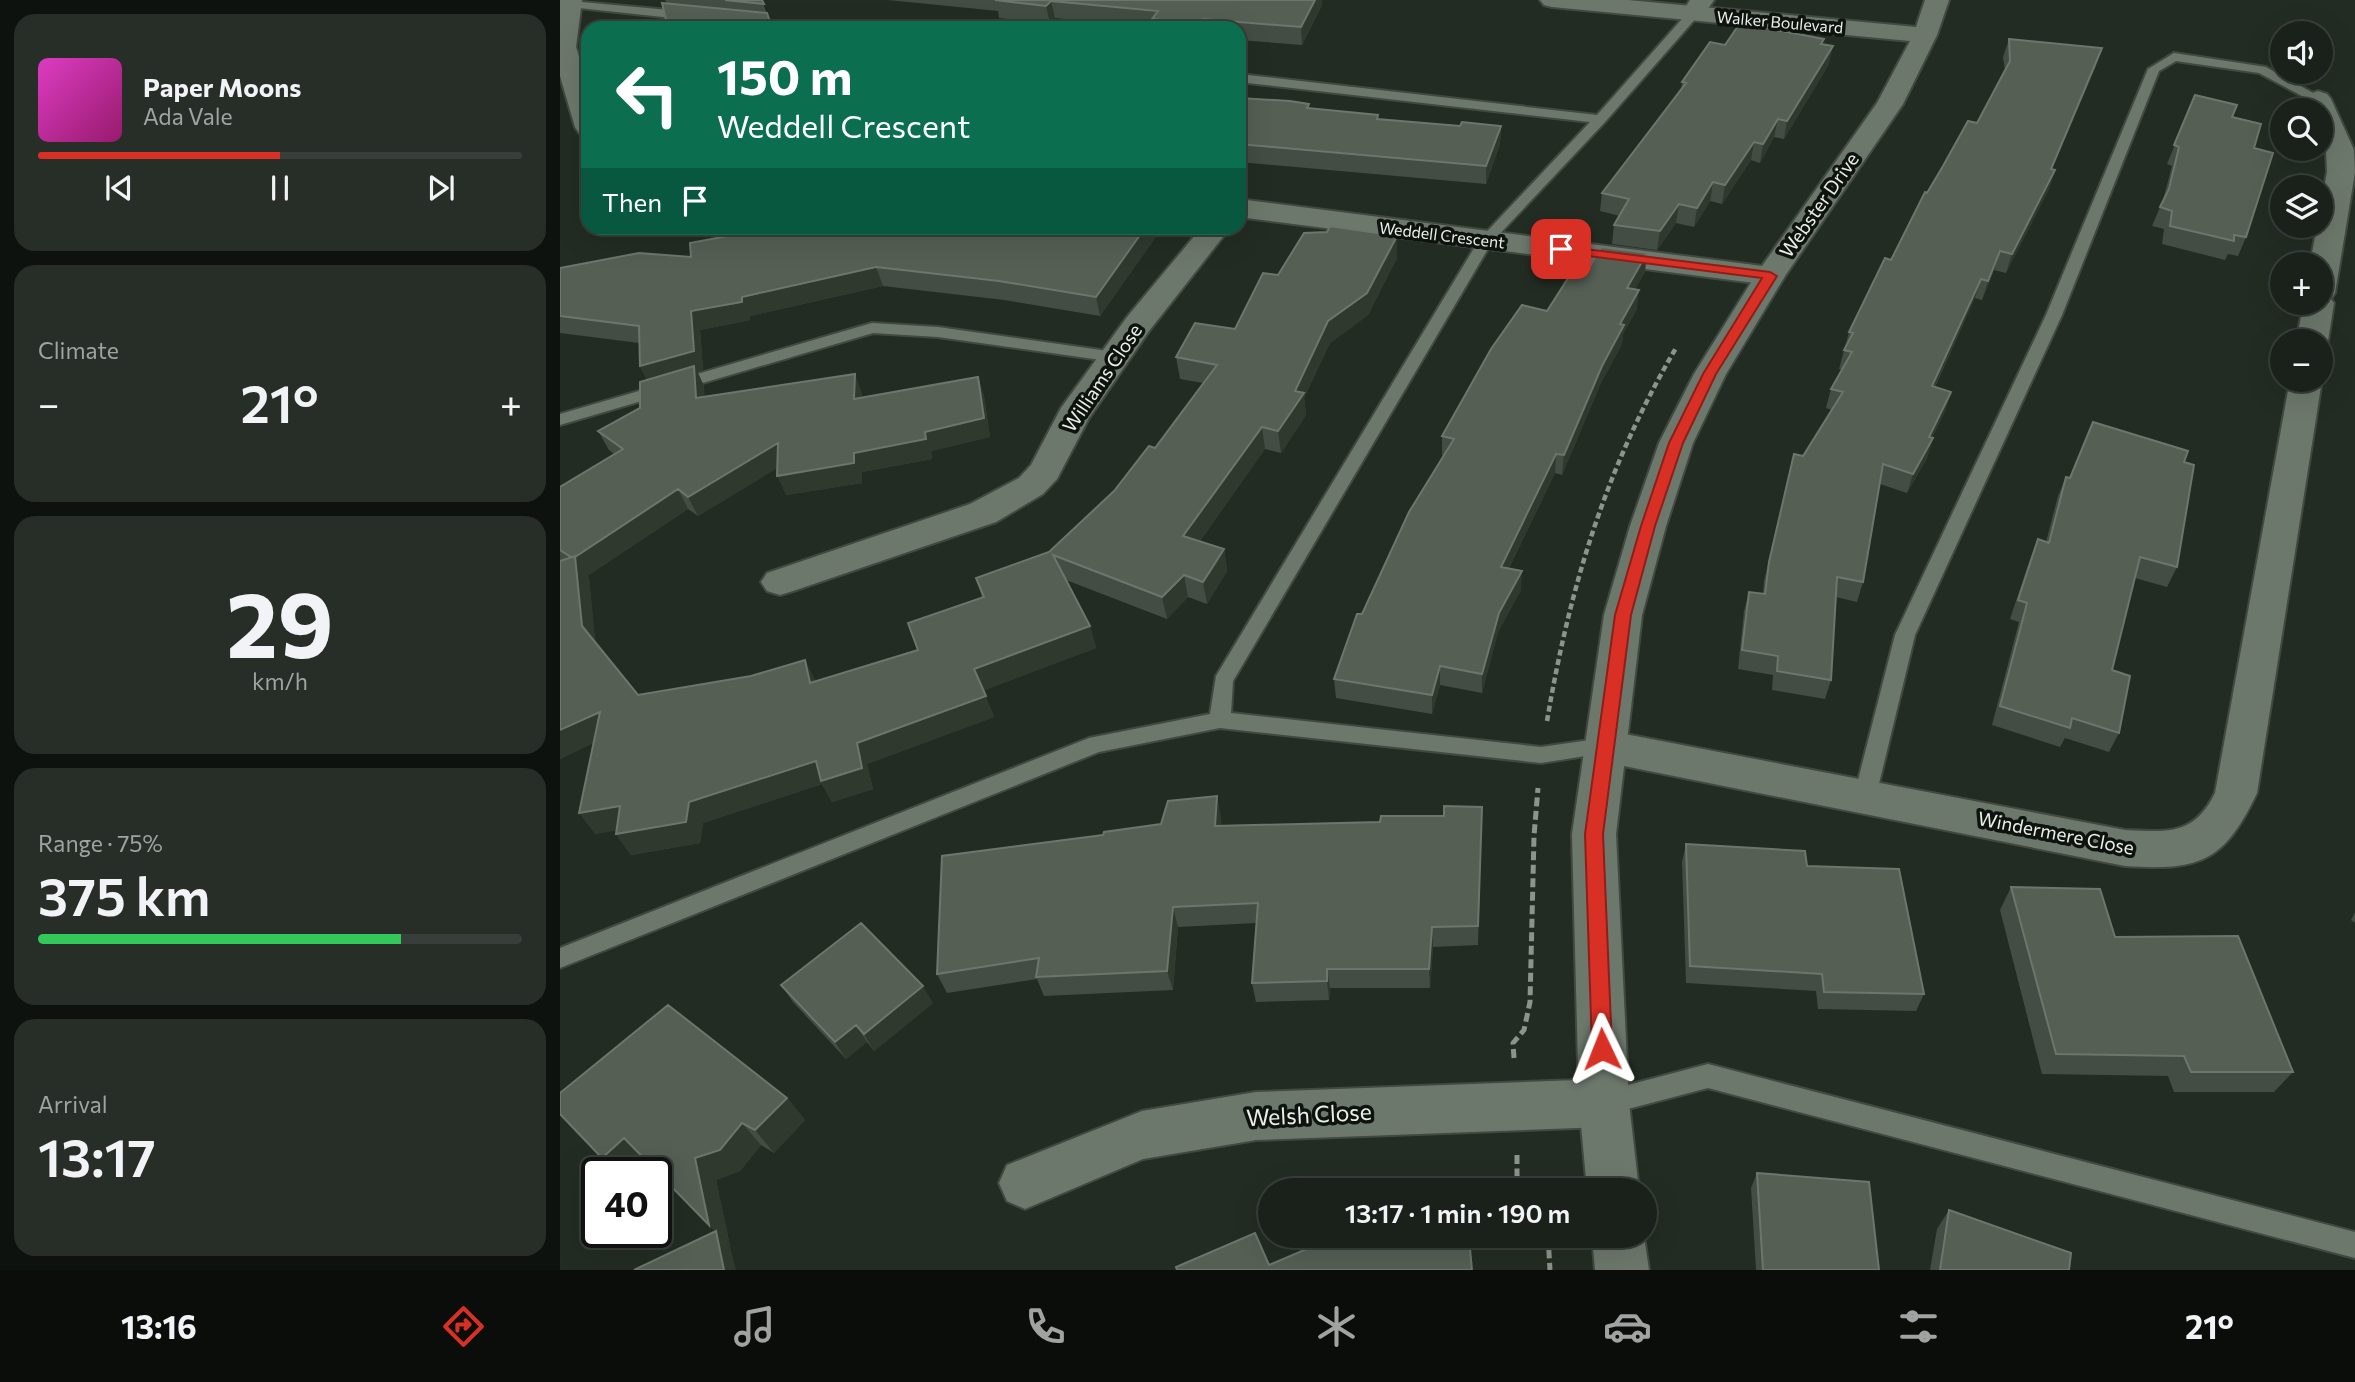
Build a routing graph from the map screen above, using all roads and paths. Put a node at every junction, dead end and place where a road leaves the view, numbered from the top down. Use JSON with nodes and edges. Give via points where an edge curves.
{"nodes":[{"id":1,"x":1552,"y":0,"type":"edge"},
{"id":2,"x":1937,"y":0,"type":"edge"},
{"id":3,"x":566,"y":1,"type":"edge"},
{"id":4,"x":1697,"y":7,"type":"edge"},
{"id":5,"x":705,"y":18,"type":"edge"},
{"id":6,"x":1925,"y":35,"type":"junction"},
{"id":7,"x":1246,"y":79,"type":"edge"},
{"id":8,"x":2316,"y":98,"type":"edge"},
{"id":9,"x":581,"y":104,"type":"edge"},
{"id":10,"x":1600,"y":119,"type":"junction"},
{"id":11,"x":2333,"y":134,"type":"edge"},
{"id":12,"x":1246,"y":209,"type":"edge"},
{"id":13,"x":1210,"y":235,"type":"edge"},
{"id":14,"x":1486,"y":240,"type":"junction"},
{"id":15,"x":2327,"y":252,"type":"edge"},
{"id":16,"x":1770,"y":276,"type":"junction"},
{"id":17,"x":1115,"y":357,"type":"junction"},
{"id":18,"x":2304,"y":392,"type":"edge"},
{"id":19,"x":560,"y":419,"type":"edge"},
{"id":20,"x":780,"y":582,"type":"dead end"},
{"id":21,"x":1220,"y":720,"type":"junction"},
{"id":22,"x":1604,"y":746,"type":"junction"},
{"id":23,"x":1865,"y":796,"type":"junction"},
{"id":24,"x":560,"y":958,"type":"edge"},
{"id":25,"x":1604,"y":1103,"type":"junction"},
{"id":26,"x":1612,"y":1178,"type":"edge"},
{"id":27,"x":1025,"y":1183,"type":"dead end"},
{"id":28,"x":2355,"y":1245,"type":"edge"},
{"id":29,"x":1549,"y":1248,"type":"edge"},
{"id":30,"x":1619,"y":1248,"type":"edge"},
{"id":31,"x":1550,"y":1270,"type":"edge"},
{"id":32,"x":1622,"y":1270,"type":"edge"}],
"edges":[{"from":1,"to":4,"type":"street","name":"Walker Boulevard"},
{"from":2,"to":6,"type":"street","name":"Webster Drive"},
{"from":3,"to":5,"type":"lane"},
{"from":3,"to":9,"type":"street","via":[[564,47]]},
{"from":4,"to":6,"type":"street","name":"Walker Boulevard"},
{"from":4,"to":10,"type":"lane"},
{"from":6,"to":16,"type":"street","name":"Webster Drive","via":[[1890,104]]},
{"from":7,"to":10,"type":"lane"},
{"from":8,"to":23,"type":"lane","via":[[2262,70],[2174,57],[2154,69],[2054,315],[1905,635]]},
{"from":10,"to":14,"type":"lane"},
{"from":11,"to":15,"type":"street","via":[[2340,150],[2341,172]]},
{"from":12,"to":14,"type":"street","name":"Weddell Crescent"},
{"from":13,"to":17,"type":"street","name":"Williams Close"},
{"from":14,"to":16,"type":"street","name":"Weddell Crescent"},
{"from":14,"to":21,"type":"lane","via":[[1223,681]]},
{"from":16,"to":22,"type":"street","name":"Webster Drive","via":[[1715,364],[1676,443],[1623,615]]},
{"from":17,"to":19,"type":"lane","via":[[939,332],[872,328]]},
{"from":17,"to":20,"type":"street","name":"Williams Close","via":[[1073,415],[1045,471],[1021,494],[951,525]]},
{"from":18,"to":23,"type":"street","name":"Windermere Close","via":[[2236,793],[2213,834],[2179,848],[2125,849]]},
{"from":21,"to":22,"type":"lane","via":[[1541,755]]},
{"from":21,"to":24,"type":"lane","via":[[1096,744]]},
{"from":22,"to":23,"type":"street","name":"Windermere Close"},
{"from":22,"to":25,"type":"street","name":"Webster Drive","via":[[1594,834]]},
{"from":25,"to":26,"type":"street","name":"Webster Drive"},
{"from":25,"to":27,"type":"street","name":"Welsh Close","via":[[1256,1116],[1142,1136]]},
{"from":25,"to":28,"type":"lane","via":[[1708,1076]]},
{"from":29,"to":31,"type":"path"},
{"from":30,"to":32,"type":"street"}]}
